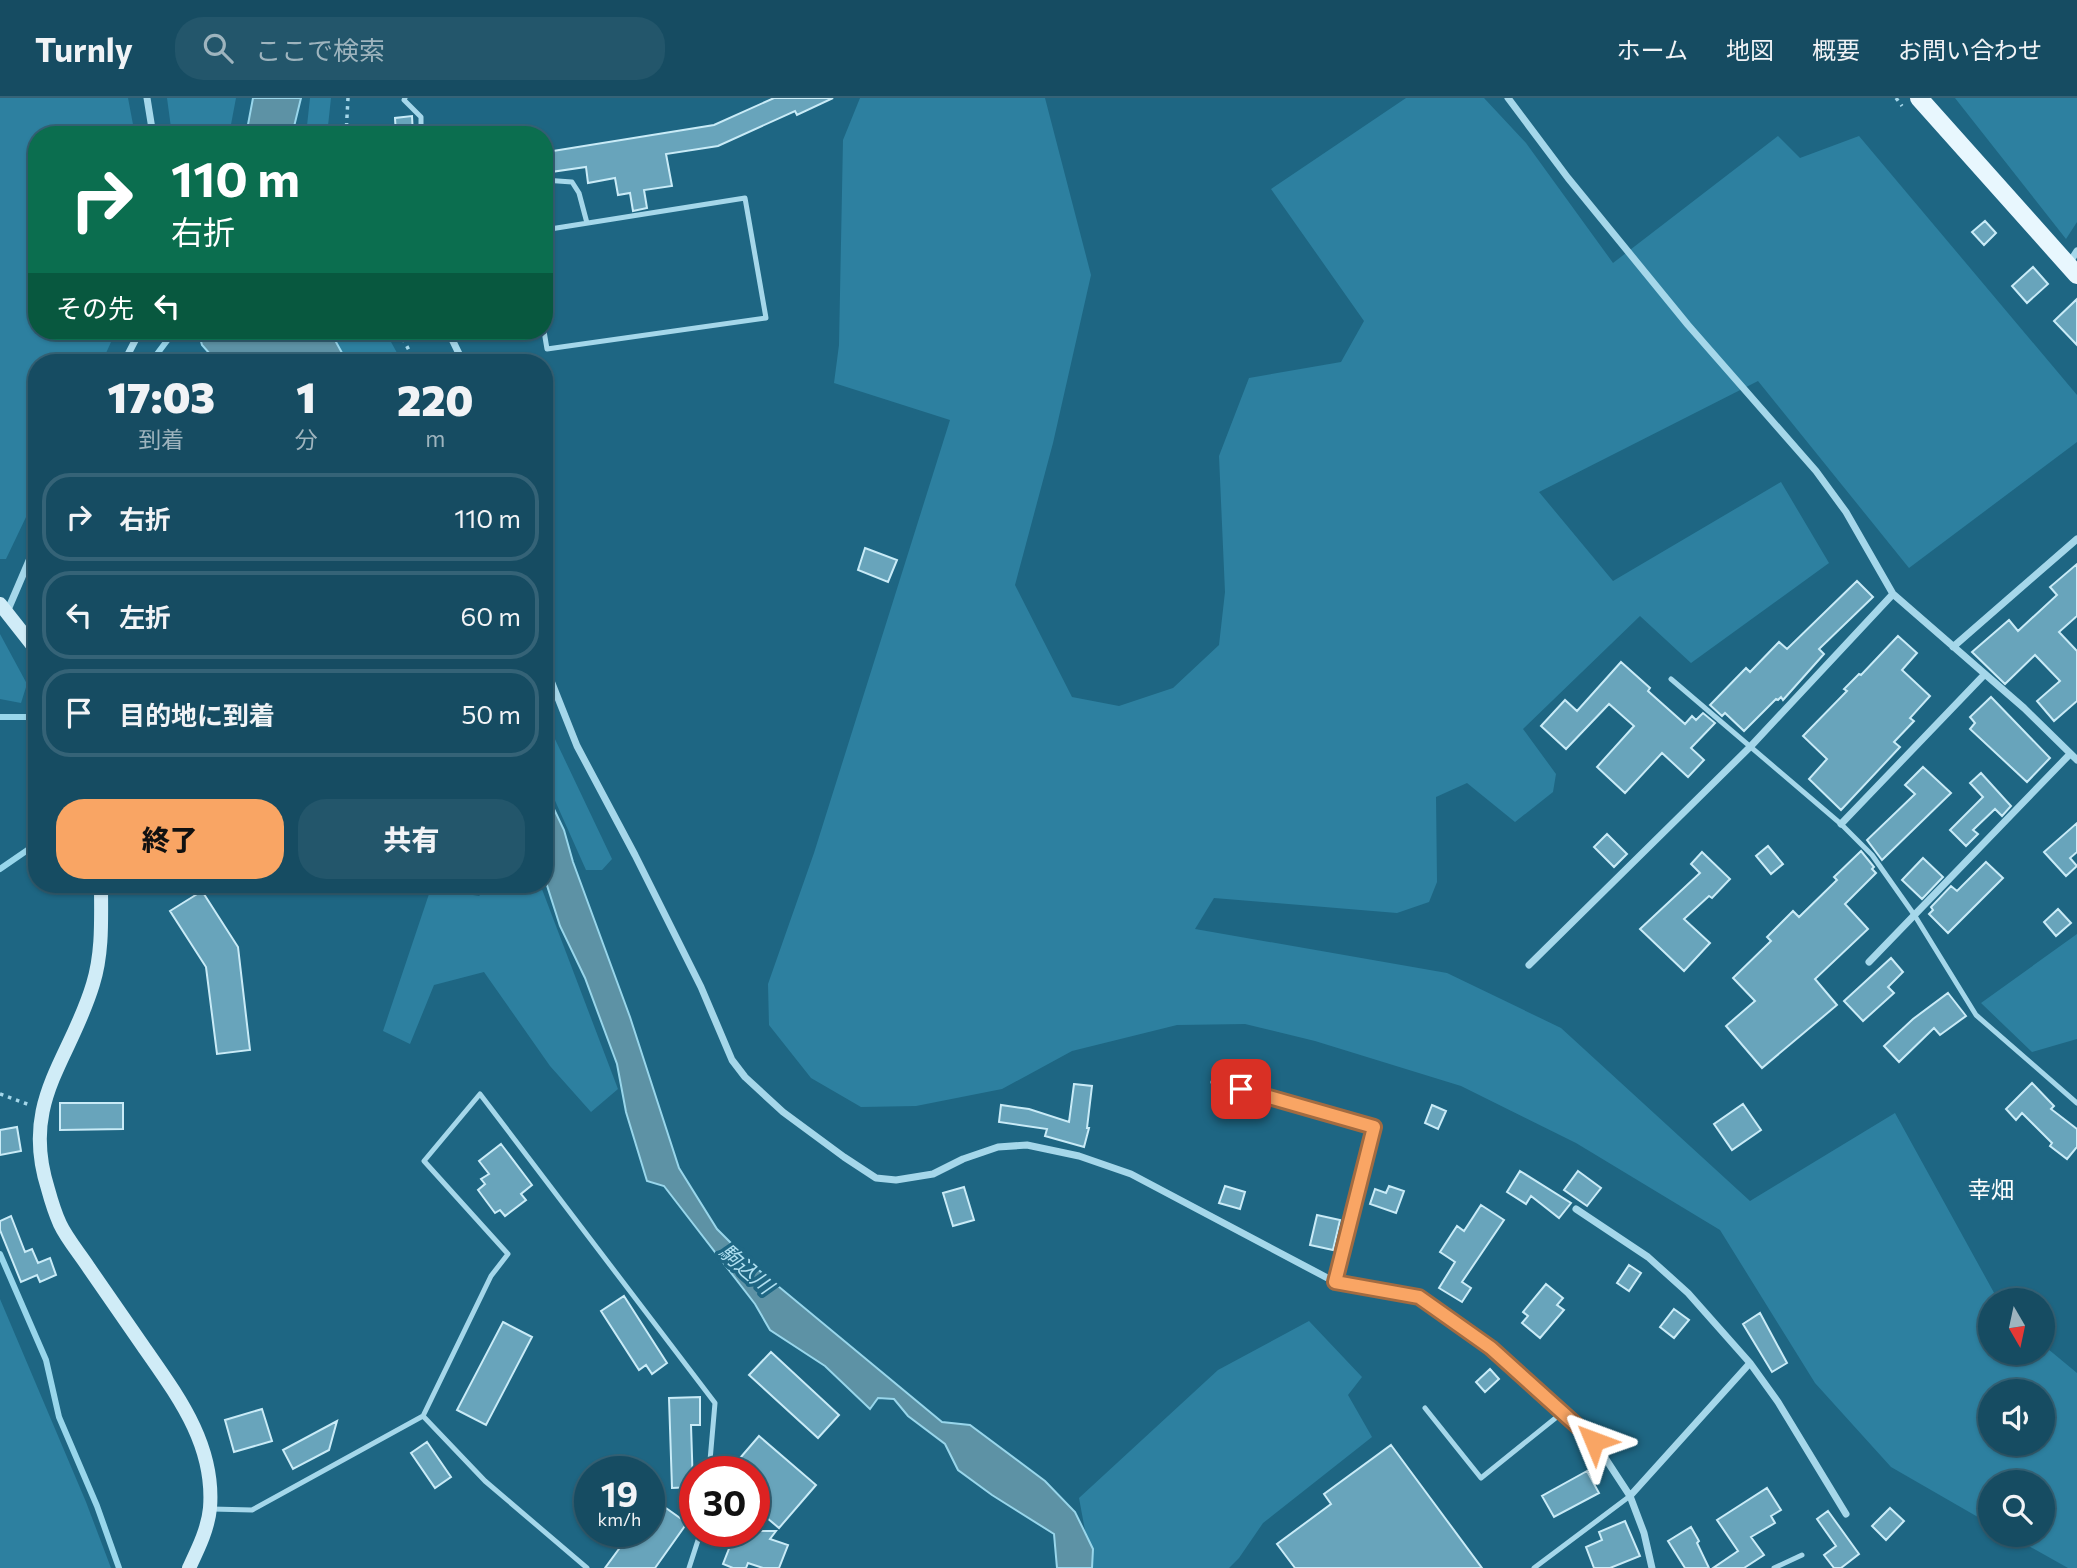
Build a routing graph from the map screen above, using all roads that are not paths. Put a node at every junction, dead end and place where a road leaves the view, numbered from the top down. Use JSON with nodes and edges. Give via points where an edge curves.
{"nodes":[{"id":1,"x":147,"y":98,"type":"edge"},
{"id":2,"x":405,"y":98,"type":"edge"},
{"id":3,"x":1508,"y":98,"type":"edge"},
{"id":4,"x":1919,"y":98,"type":"edge"},
{"id":5,"x":152,"y":126,"type":"edge"},
{"id":6,"x":421,"y":126,"type":"edge"},
{"id":7,"x":553,"y":181,"type":"edge"},
{"id":8,"x":587,"y":223,"type":"junction"},
{"id":9,"x":553,"y":229,"type":"edge"},
{"id":10,"x":2074,"y":264,"type":"edge"},
{"id":11,"x":546,"y":340,"type":"edge"},
{"id":12,"x":2077,"y":539,"type":"edge"},
{"id":13,"x":28,"y":559,"type":"edge"},
{"id":14,"x":1893,"y":594,"type":"junction"},
{"id":15,"x":3,"y":608,"type":"edge"},
{"id":16,"x":28,"y":640,"type":"edge"},
{"id":17,"x":1953,"y":647,"type":"junction"},
{"id":18,"x":1984,"y":676,"type":"junction"},
{"id":19,"x":1671,"y":679,"type":"dead end"},
{"id":20,"x":553,"y":686,"type":"edge"},
{"id":21,"x":1751,"y":746,"type":"junction"},
{"id":22,"x":2070,"y":754,"type":"junction"},
{"id":23,"x":2077,"y":760,"type":"edge"},
{"id":24,"x":1841,"y":824,"type":"junction"},
{"id":25,"x":101,"y":893,"type":"edge"},
{"id":26,"x":1915,"y":916,"type":"junction"},
{"id":27,"x":1869,"y":962,"type":"dead end"},
{"id":28,"x":1529,"y":965,"type":"dead end"},
{"id":29,"x":1214,"y":1082,"type":"dead end"},
{"id":30,"x":2077,"y":1103,"type":"edge"},
{"id":31,"x":1576,"y":1209,"type":"dead end"},
{"id":32,"x":1335,"y":1282,"type":"junction"},
{"id":33,"x":1750,"y":1363,"type":"junction"},
{"id":34,"x":1425,"y":1408,"type":"dead end"},
{"id":35,"x":1563,"y":1412,"type":"junction"},
{"id":36,"x":423,"y":1416,"type":"junction"},
{"id":37,"x":710,"y":1456,"type":"edge"},
{"id":38,"x":1630,"y":1496,"type":"junction"},
{"id":39,"x":210,"y":1509,"type":"junction"},
{"id":40,"x":1846,"y":1514,"type":"dead end"},
{"id":41,"x":696,"y":1547,"type":"edge"},
{"id":42,"x":1802,"y":1555,"type":"dead end"},
{"id":43,"x":189,"y":1568,"type":"edge"},
{"id":44,"x":587,"y":1568,"type":"edge"},
{"id":45,"x":689,"y":1568,"type":"edge"},
{"id":46,"x":1534,"y":1568,"type":"edge"},
{"id":47,"x":1652,"y":1568,"type":"edge"},
{"id":48,"x":1774,"y":1568,"type":"edge"}],
"edges":[{"from":1,"to":5,"type":"street"},
{"from":2,"to":6,"type":"lane","via":[[421,117]]},
{"from":3,"to":14,"type":"street","via":[[1688,325],[1816,471],[1846,512]]},
{"from":4,"to":10,"type":"main road"},
{"from":7,"to":8,"type":"lane","via":[[572,182]]},
{"from":8,"to":9,"type":"lane"},
{"from":8,"to":11,"type":"lane","via":[[745,198],[766,318],[547,349]]},
{"from":12,"to":17,"type":"street"},
{"from":13,"to":15,"type":"street"},
{"from":14,"to":17,"type":"street"},
{"from":14,"to":21,"type":"street"},
{"from":15,"to":16,"type":"street"},
{"from":17,"to":18,"type":"street"},
{"from":18,"to":22,"type":"street"},
{"from":18,"to":24,"type":"street"},
{"from":19,"to":21,"type":"lane"},
{"from":20,"to":32,"type":"street","via":[[577,746],[689,963],[732,1059],[783,1112],[876,1178],[933,1174],[998,1147],[1027,1144],[1079,1156],[1131,1174]]},
{"from":21,"to":24,"type":"lane"},
{"from":21,"to":28,"type":"street"},
{"from":22,"to":23,"type":"street"},
{"from":22,"to":26,"type":"street"},
{"from":24,"to":26,"type":"lane","via":[[1872,855]]},
{"from":25,"to":39,"type":"street","via":[[94,982],[41,1110],[38,1145],[61,1226],[185,1406],[204,1450]]},
{"from":26,"to":27,"type":"street"},
{"from":26,"to":30,"type":"lane","via":[[1976,1015]]},
{"from":29,"to":32,"type":"street","via":[[1374,1127]]},
{"from":31,"to":33,"type":"street","via":[[1648,1256]]},
{"from":32,"to":35,"type":"street","via":[[1419,1297],[1491,1348]]},
{"from":33,"to":38,"type":"street"},
{"from":33,"to":40,"type":"street"},
{"from":34,"to":35,"type":"lane","via":[[1481,1478]]},
{"from":35,"to":38,"type":"street","via":[[1594,1441]]},
{"from":36,"to":37,"type":"lane","via":[[491,1276],[508,1254],[424,1161],[480,1094],[715,1402]]},
{"from":36,"to":39,"type":"lane","via":[[252,1510]]},
{"from":36,"to":44,"type":"lane","via":[[485,1481]]},
{"from":38,"to":46,"type":"lane"},
{"from":38,"to":47,"type":"street"},
{"from":39,"to":43,"type":"street"},
{"from":41,"to":45,"type":"lane"},
{"from":42,"to":48,"type":"lane"}]}
